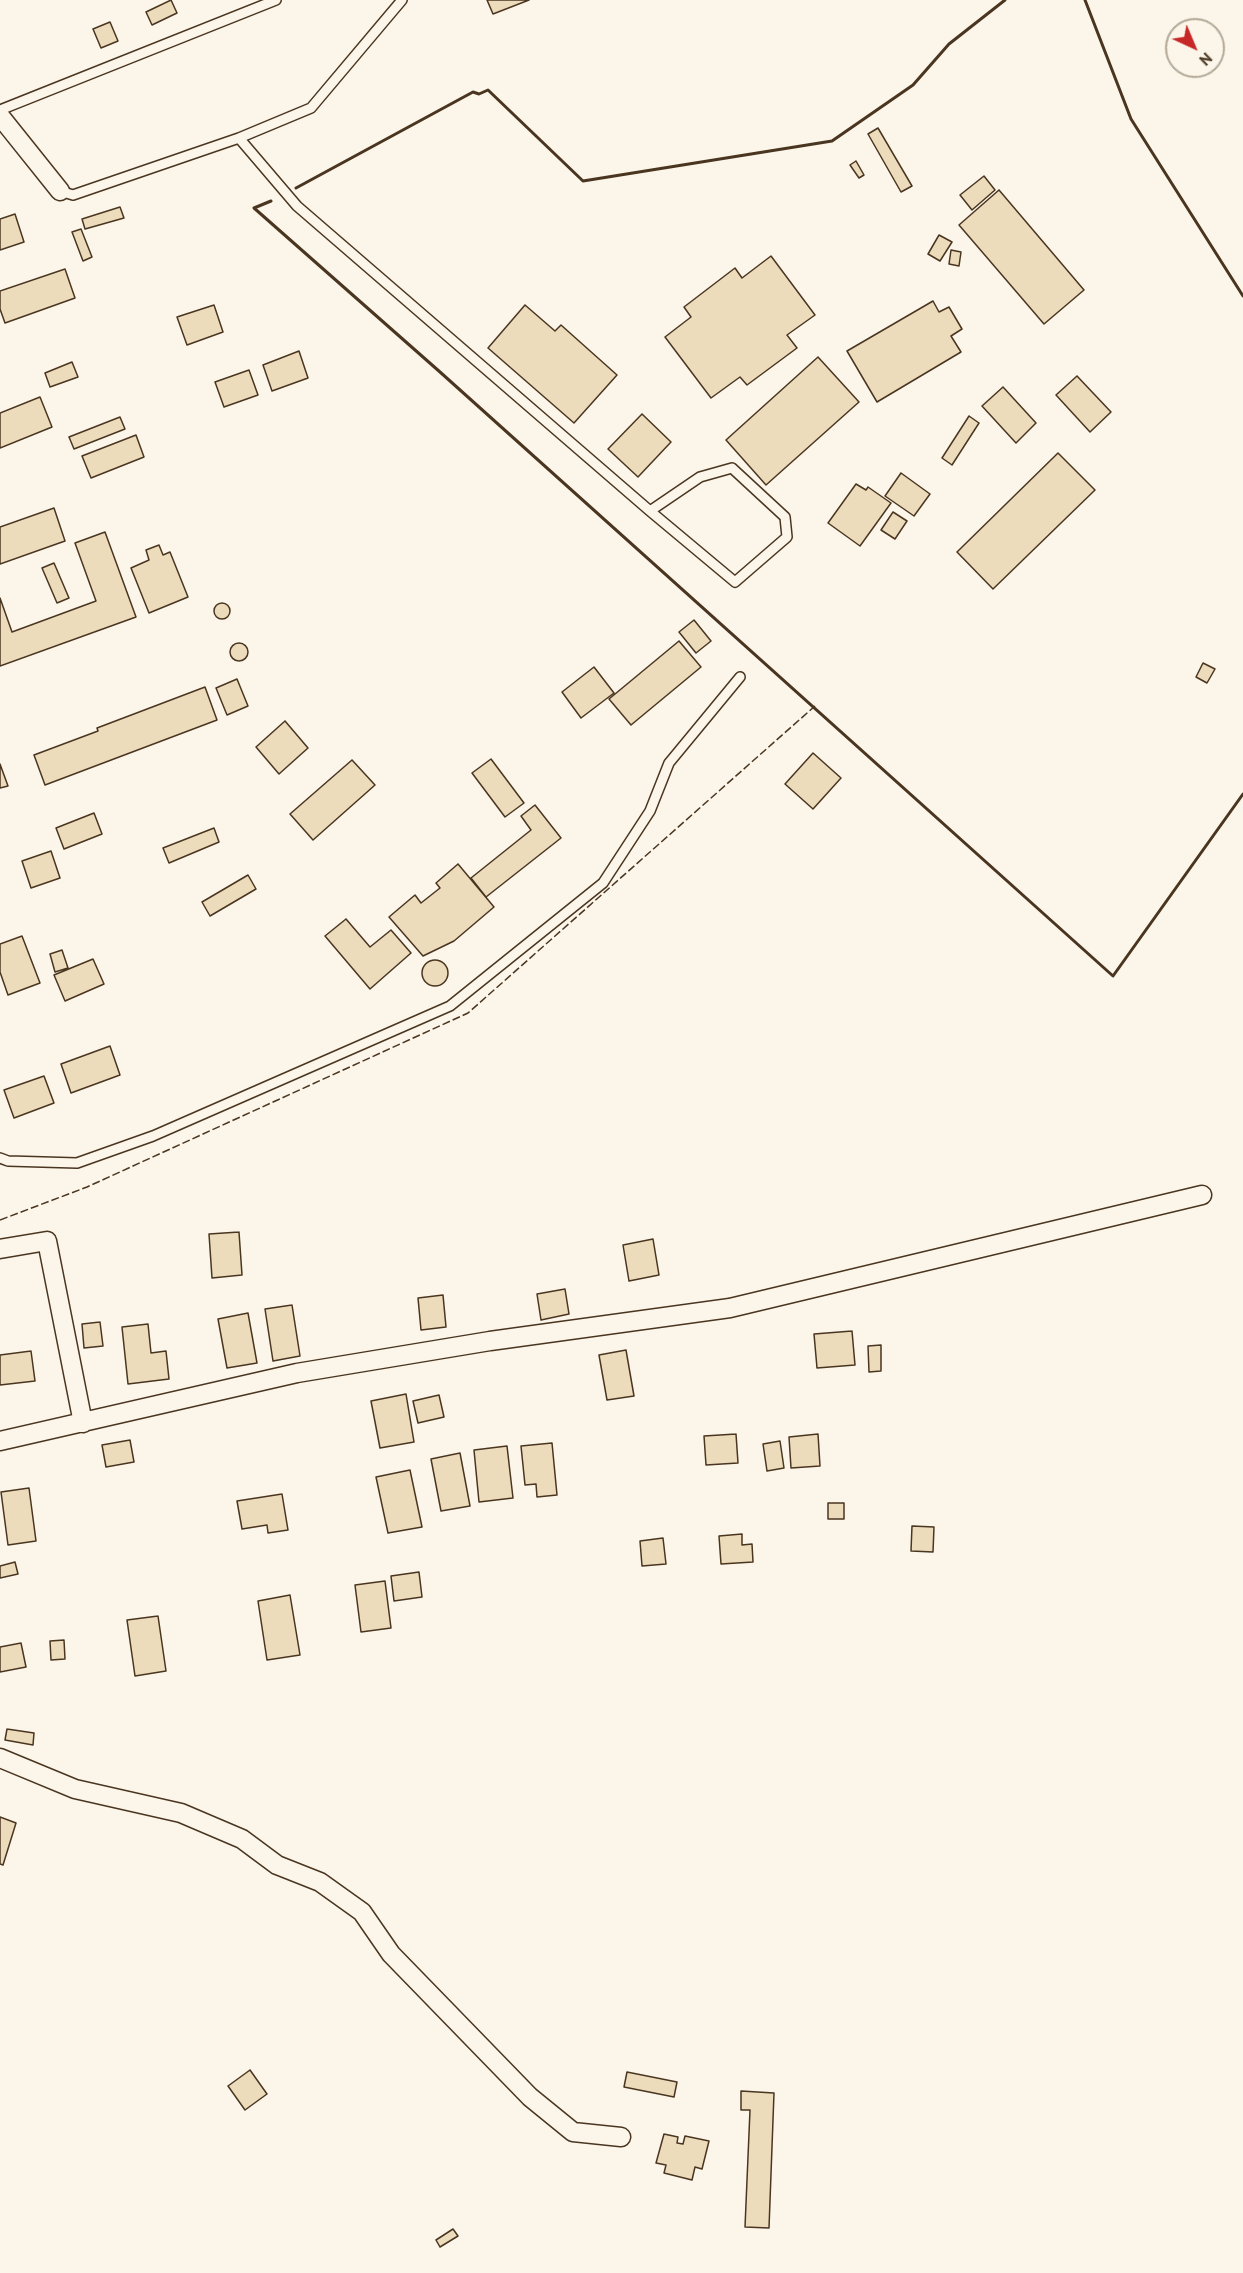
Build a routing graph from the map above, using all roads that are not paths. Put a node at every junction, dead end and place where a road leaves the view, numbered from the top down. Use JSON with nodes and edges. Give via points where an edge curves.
{"nodes":[{"id":1,"x":276,"y":0,"type":"edge"},
{"id":2,"x":402,"y":0,"type":"edge"},
{"id":3,"x":0,"y":110,"type":"edge"},
{"id":4,"x":0,"y":116,"type":"edge"},
{"id":5,"x":239,"y":138,"type":"junction"},
{"id":6,"x":60,"y":192,"type":"joint"},
{"id":7,"x":650,"y":511,"type":"junction"},
{"id":8,"x":740,"y":677,"type":"dead end"},
{"id":9,"x":0,"y":1158,"type":"edge"},
{"id":10,"x":1202,"y":1195,"type":"dead end"},
{"id":11,"x":0,"y":1249,"type":"edge"},
{"id":12,"x":83,"y":1423,"type":"junction"},
{"id":13,"x":0,"y":1441,"type":"edge"},
{"id":14,"x":0,"y":1758,"type":"edge"},
{"id":15,"x":621,"y":2138,"type":"dead end"}],
"edges":[{"from":1,"to":3,"type":"lane"},
{"from":2,"to":5,"type":"lane","via":[[311,108]]},
{"from":4,"to":6,"type":"street"},
{"from":5,"to":6,"type":"lane","via":[[73,195]]},
{"from":5,"to":7,"type":"lane","via":[[297,206]]},
{"from":7,"to":7,"type":"lane","via":[[700,477],[732,468],[785,517],[787,537],[735,582]]},
{"from":8,"to":9,"type":"lane","via":[[669,763],[650,811],[603,883],[450,1006],[153,1136],[77,1163]]},
{"from":10,"to":12,"type":"street","via":[[730,1308],[297,1373]]},
{"from":11,"to":12,"type":"street","via":[[47,1241]]},
{"from":12,"to":13,"type":"street"},
{"from":14,"to":15,"type":"street","via":[[75,1789],[181,1813],[242,1839],[277,1865],[320,1882],[362,1912],[391,1954],[530,2097],[573,2132]]}]}
